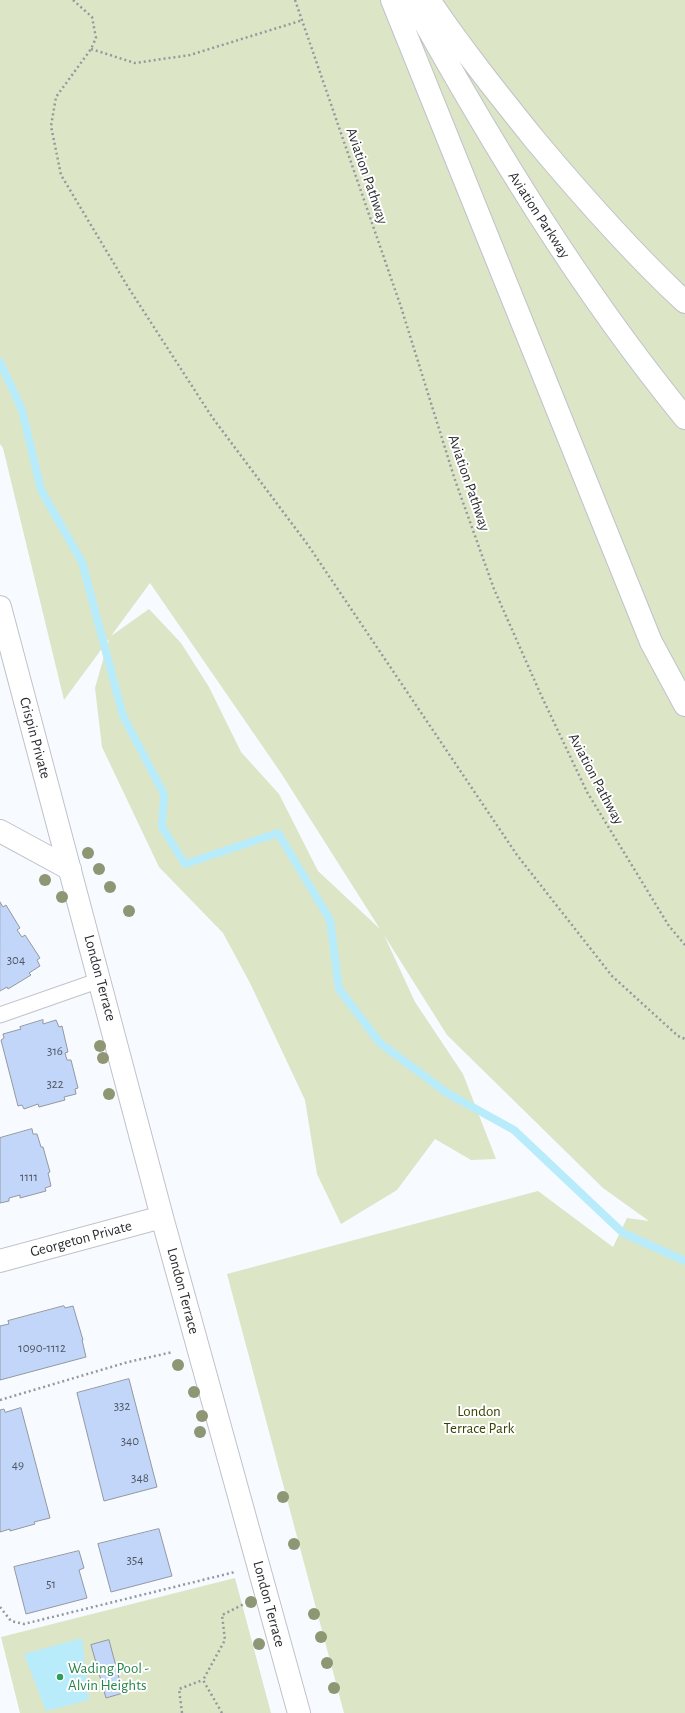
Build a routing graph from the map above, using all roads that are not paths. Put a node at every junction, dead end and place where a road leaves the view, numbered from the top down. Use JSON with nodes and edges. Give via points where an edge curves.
{"nodes":[{"id":1,"x":392,"y":0,"type":"edge"},
{"id":2,"x":412,"y":0,"type":"edge"},
{"id":3,"x":429,"y":0,"type":"edge"},
{"id":4,"x":685,"y":302,"type":"edge"},
{"id":5,"x":685,"y":418,"type":"edge"},
{"id":6,"x":0,"y":607,"type":"edge"},
{"id":7,"x":685,"y":706,"type":"edge"},
{"id":8,"x":0,"y":831,"type":"edge"},
{"id":9,"x":70,"y":869,"type":"junction"},
{"id":10,"x":100,"y":980,"type":"junction"},
{"id":11,"x":0,"y":1014,"type":"edge"},
{"id":12,"x":162,"y":1216,"type":"junction"},
{"id":13,"x":0,"y":1261,"type":"edge"},
{"id":14,"x":299,"y":1713,"type":"edge"}],
"edges":[{"from":1,"to":7,"type":"main road","via":[[651,642]]},
{"from":2,"to":5,"type":"main road","name":"Aviation Parkway","via":[[531,204],[610,320]]},
{"from":3,"to":4,"type":"main road","via":[[468,55],[564,174],[629,246]]},
{"from":6,"to":9,"type":"main road","name":"Crispin Private"},
{"from":8,"to":9,"type":"main road"},
{"from":9,"to":10,"type":"main road","name":"London Terrace"},
{"from":10,"to":11,"type":"lane"},
{"from":10,"to":12,"type":"main road","name":"London Terrace"},
{"from":12,"to":13,"type":"main road","name":"Georgeton Private"},
{"from":12,"to":14,"type":"main road","name":"London Terrace"}]}
